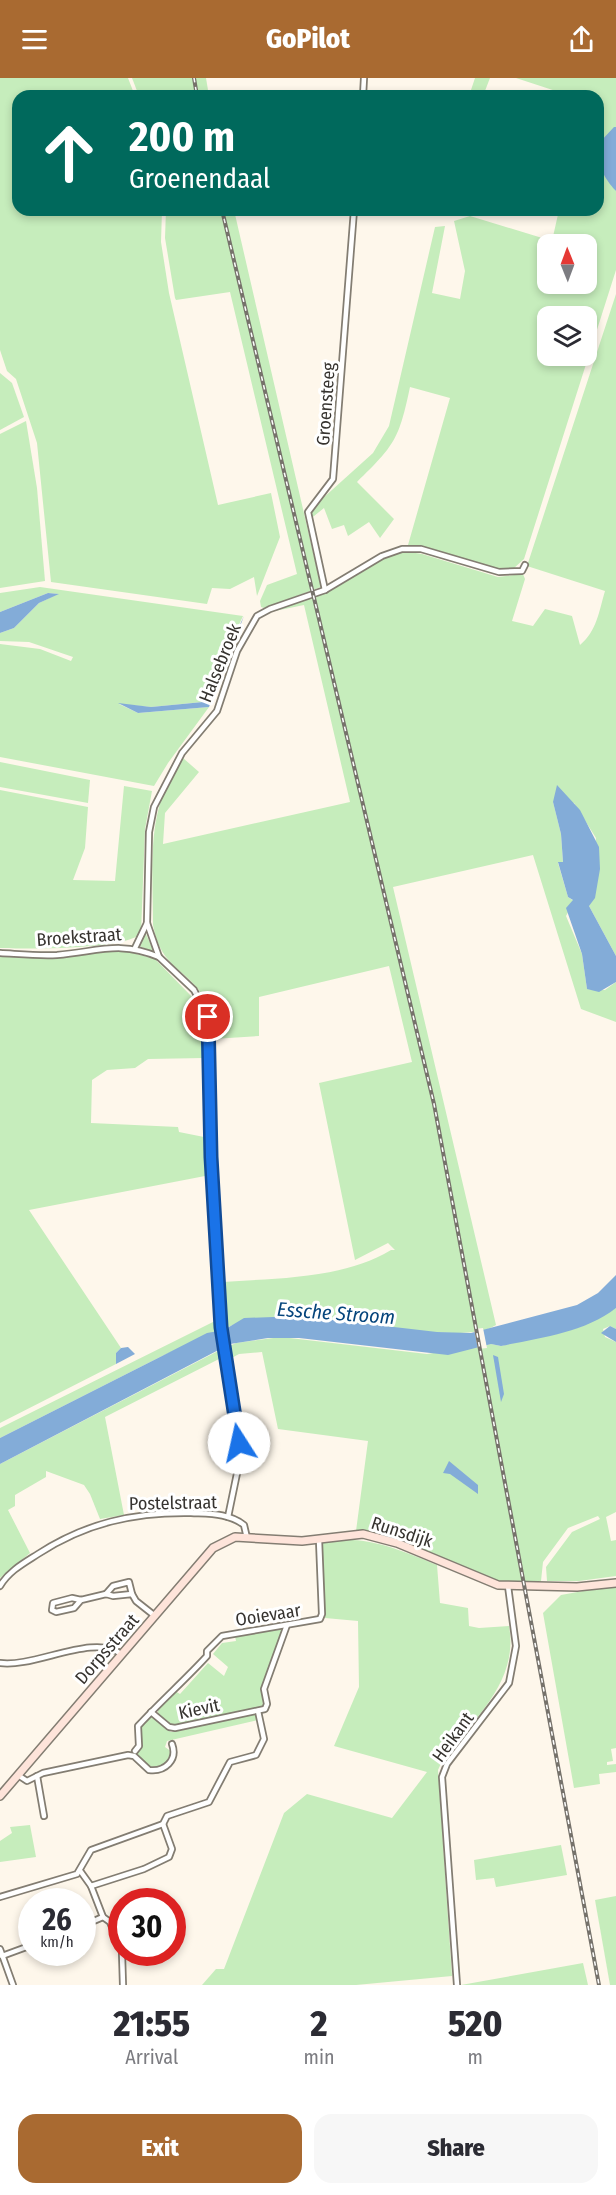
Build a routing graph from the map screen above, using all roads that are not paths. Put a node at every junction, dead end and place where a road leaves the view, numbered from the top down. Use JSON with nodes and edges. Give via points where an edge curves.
{"nodes":[{"id":1,"x":354,"y":216,"type":"edge"},
{"id":2,"x":525,"y":565,"type":"dead end"},
{"id":3,"x":326,"y":590,"type":"junction"},
{"id":4,"x":147,"y":923,"type":"junction"},
{"id":5,"x":135,"y":948,"type":"junction"},
{"id":6,"x":0,"y":953,"type":"edge"},
{"id":7,"x":159,"y":957,"type":"junction"},
{"id":8,"x":228,"y":1517,"type":"junction"},
{"id":9,"x":247,"y":1538,"type":"junction"},
{"id":10,"x":319,"y":1540,"type":"junction"},
{"id":11,"x":616,"y":1583,"type":"edge"},
{"id":12,"x":0,"y":1586,"type":"edge"},
{"id":13,"x":507,"y":1586,"type":"junction"},
{"id":14,"x":106,"y":1594,"type":"junction"},
{"id":15,"x":132,"y":1594,"type":"junction"},
{"id":16,"x":81,"y":1600,"type":"junction"},
{"id":17,"x":155,"y":1616,"type":"junction"},
{"id":18,"x":287,"y":1625,"type":"junction"},
{"id":19,"x":121,"y":1654,"type":"junction"},
{"id":20,"x":0,"y":1663,"type":"edge"},
{"id":21,"x":258,"y":1711,"type":"junction"},
{"id":22,"x":151,"y":1712,"type":"junction"},
{"id":23,"x":172,"y":1744,"type":"dead end"},
{"id":24,"x":135,"y":1751,"type":"dead end"},
{"id":25,"x":18,"y":1775,"type":"junction"},
{"id":26,"x":37,"y":1776,"type":"junction"},
{"id":27,"x":0,"y":1796,"type":"edge"},
{"id":28,"x":44,"y":1816,"type":"dead end"},
{"id":29,"x":163,"y":1824,"type":"junction"},
{"id":30,"x":81,"y":1872,"type":"junction"},
{"id":31,"x":91,"y":1886,"type":"junction"},
{"id":32,"x":0,"y":1897,"type":"edge"},
{"id":33,"x":103,"y":1917,"type":"junction"},
{"id":34,"x":96,"y":1920,"type":"edge"},
{"id":35,"x":108,"y":1921,"type":"edge"},
{"id":36,"x":0,"y":1949,"type":"edge"},
{"id":37,"x":18,"y":1950,"type":"edge"},
{"id":38,"x":2,"y":1956,"type":"junction"},
{"id":39,"x":123,"y":1966,"type":"edge"},
{"id":40,"x":124,"y":1983,"type":"edge"},
{"id":41,"x":12,"y":1985,"type":"edge"},
{"id":42,"x":457,"y":1985,"type":"edge"}],
"edges":[{"from":1,"to":3,"type":"street","name":"Groensteeg","via":[[333,479],[308,512]]},
{"from":2,"to":3,"type":"street","name":"Halsebroek","via":[[522,571],[499,572],[410,548],[382,556]]},
{"from":3,"to":4,"type":"street","name":"Halsebroek","via":[[261,613],[246,632],[217,711],[182,753],[154,807],[149,832]]},
{"from":4,"to":5,"type":"street"},
{"from":4,"to":7,"type":"street","name":"Halsebroek"},
{"from":5,"to":6,"type":"street","name":"Broekstraat","via":[[101,947],[56,955]]},
{"from":5,"to":7,"type":"street","name":"Broekstraat"},
{"from":7,"to":8,"type":"street","via":[[194,990],[208,1017],[221,1327],[241,1454]]},
{"from":8,"to":9,"type":"street","name":"Postelstraat","via":[[244,1525]]},
{"from":8,"to":12,"type":"street","name":"Postelstraat","via":[[149,1514],[96,1524],[26,1562]]},
{"from":9,"to":10,"type":"street","name":"Runsdijk"},
{"from":9,"to":17,"type":"street","name":"Dorpsstraat","via":[[227,1539],[213,1548]]},
{"from":10,"to":13,"type":"street","name":"Runsdijk","via":[[344,1535],[373,1536]]},
{"from":10,"to":18,"type":"street","name":"Ooievaar","via":[[322,1617]]},
{"from":11,"to":13,"type":"street","name":"Runsdijk"},
{"from":13,"to":42,"type":"street","name":"Heikant","via":[[516,1646],[509,1683],[447,1764],[442,1778]]},
{"from":14,"to":15,"type":"street"},
{"from":14,"to":15,"type":"street","via":[[113,1586],[129,1582]]},
{"from":14,"to":16,"type":"street"},
{"from":15,"to":17,"type":"street"},
{"from":16,"to":16,"type":"street","via":[[53,1603],[52,1610],[74,1608]]},
{"from":17,"to":19,"type":"street","name":"Dorpsstraat"},
{"from":18,"to":21,"type":"street","via":[[264,1689],[266,1707]]},
{"from":18,"to":22,"type":"street","name":"Ooievaar","via":[[218,1638],[182,1684],[172,1688]]},
{"from":19,"to":20,"type":"street","via":[[96,1646],[37,1660]]},
{"from":19,"to":25,"type":"street","name":"Dorpsstraat"},
{"from":21,"to":22,"type":"street","name":"Kievit","via":[[171,1728]]},
{"from":21,"to":29,"type":"street","via":[[264,1739],[256,1755],[230,1762],[209,1802],[167,1816]]},
{"from":22,"to":24,"type":"street","name":"Ooievaar","via":[[138,1726],[139,1746]]},
{"from":23,"to":26,"type":"street","via":[[172,1759],[160,1770],[149,1770],[128,1755]]},
{"from":25,"to":26,"type":"street","via":[[27,1781]]},
{"from":25,"to":27,"type":"street","name":"Dorpsstraat"},
{"from":26,"to":28,"type":"street"},
{"from":29,"to":30,"type":"street","via":[[92,1850]]},
{"from":29,"to":31,"type":"street","via":[[172,1849],[169,1857]]},
{"from":30,"to":31,"type":"street"},
{"from":30,"to":32,"type":"street"},
{"from":31,"to":33,"type":"street"},
{"from":33,"to":34,"type":"street"},
{"from":33,"to":35,"type":"street"},
{"from":36,"to":38,"type":"street"},
{"from":37,"to":38,"type":"street"},
{"from":38,"to":41,"type":"street"},
{"from":39,"to":40,"type":"street"}]}
